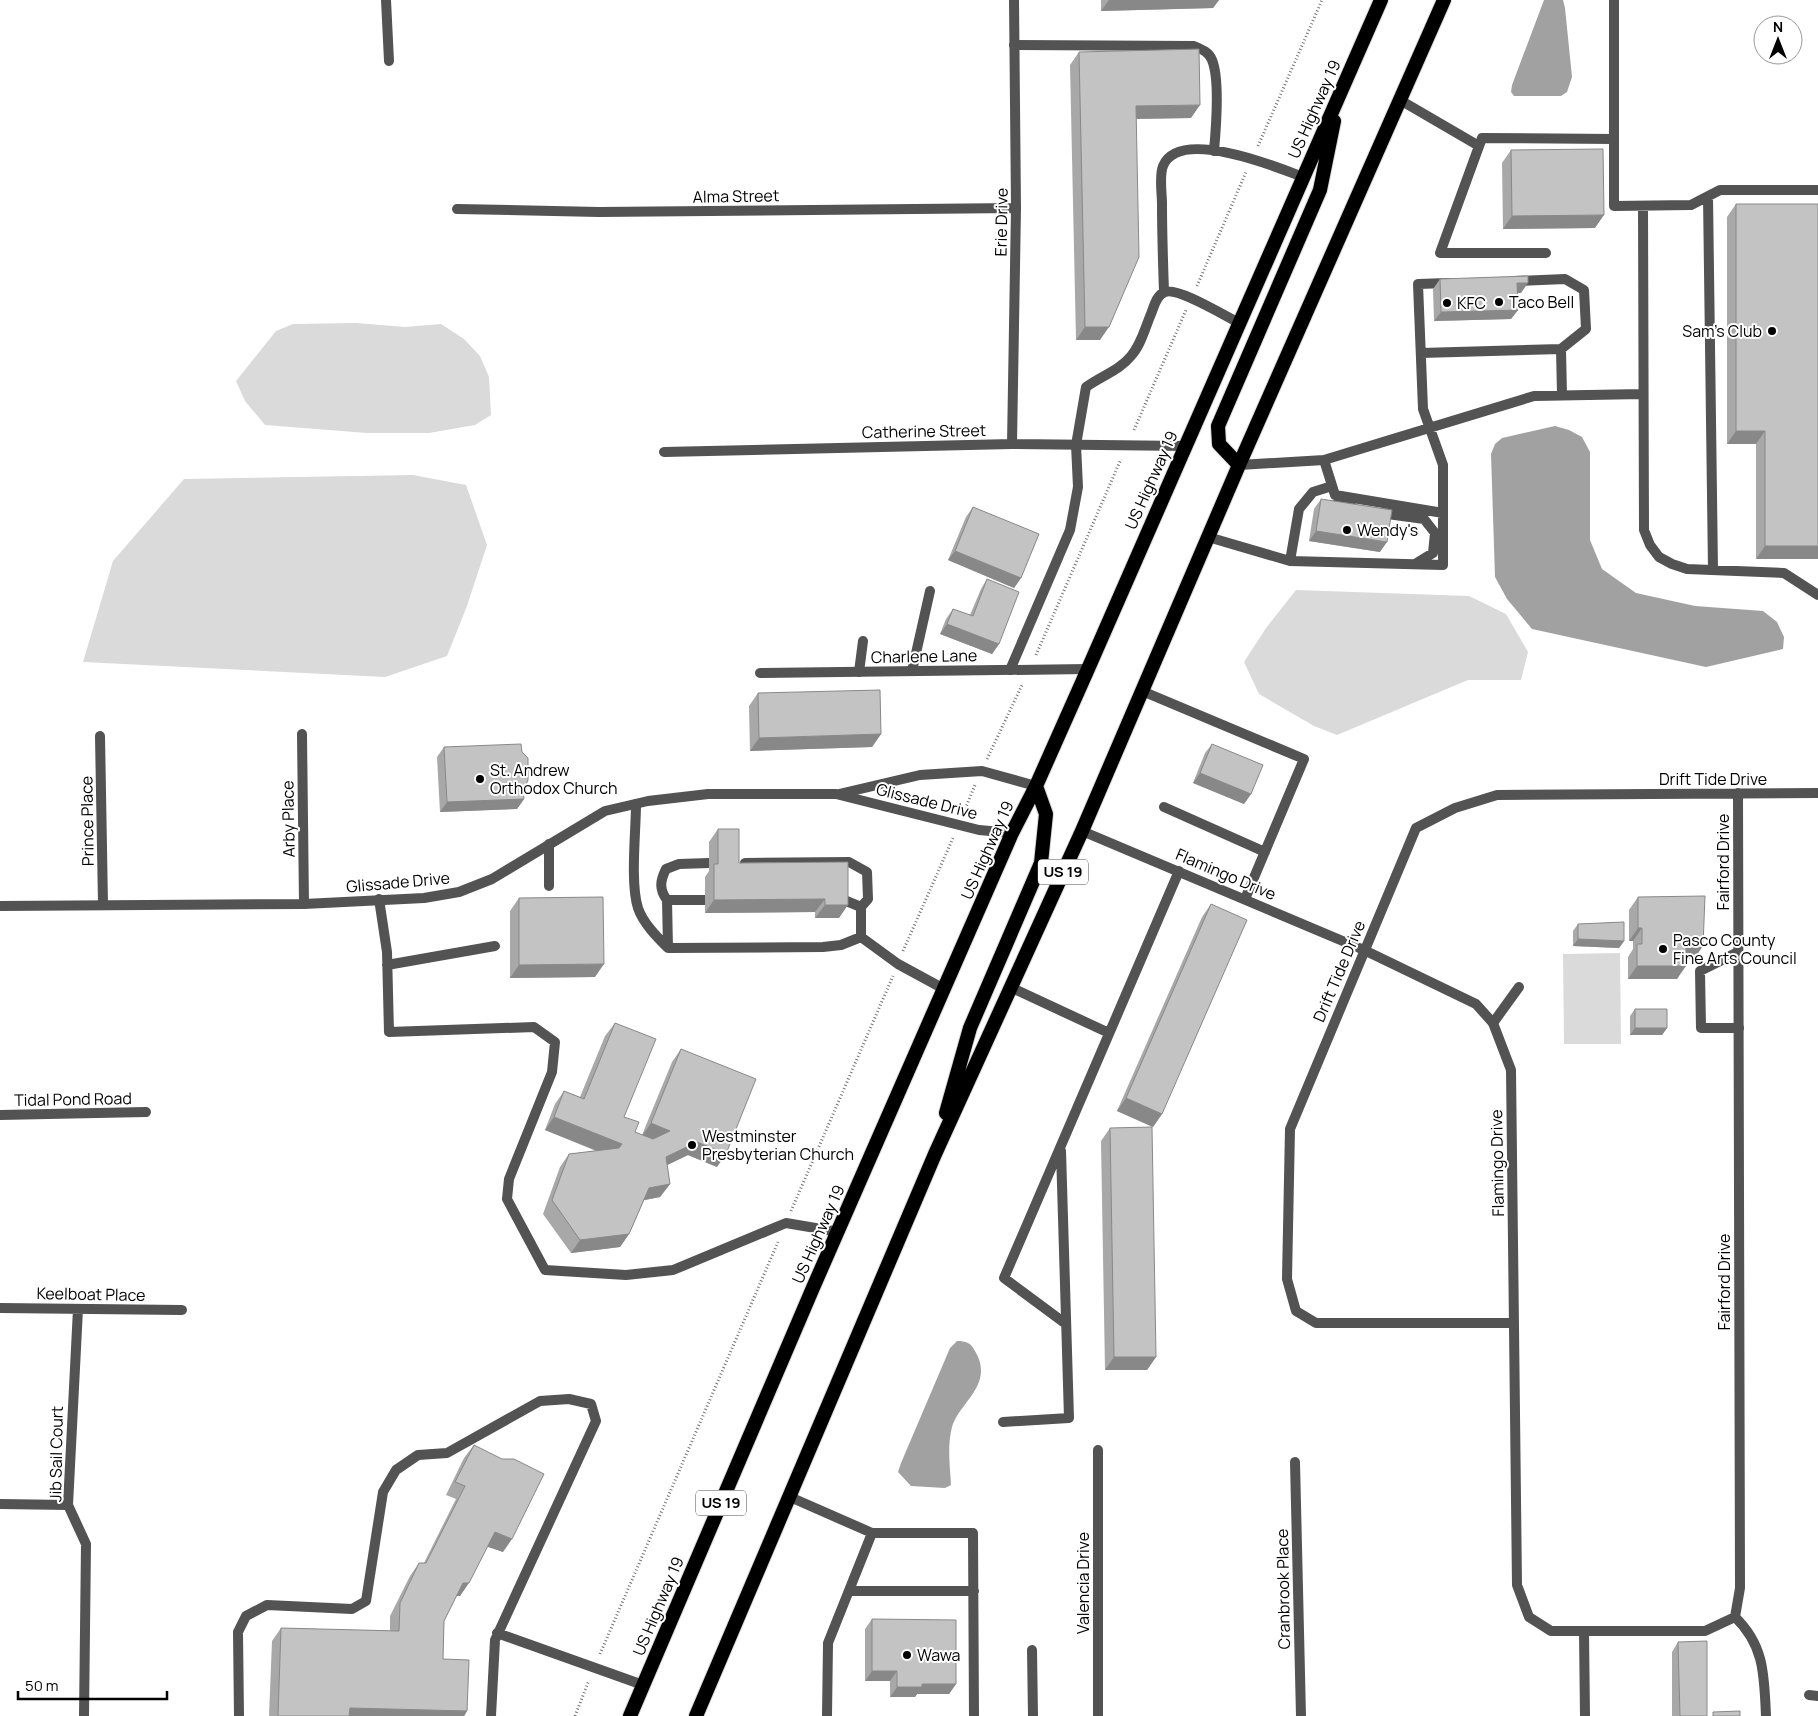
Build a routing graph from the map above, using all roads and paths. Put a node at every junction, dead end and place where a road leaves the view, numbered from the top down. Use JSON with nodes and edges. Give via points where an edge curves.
{"nodes":[{"id":1,"x":386,"y":0,"type":"edge"},
{"id":2,"x":1014,"y":0,"type":"edge"},
{"id":3,"x":1322,"y":0,"type":"edge"},
{"id":4,"x":1381,"y":0,"type":"edge"},
{"id":5,"x":1444,"y":0,"type":"edge"},
{"id":6,"x":1614,"y":0,"type":"edge"},
{"id":7,"x":1014,"y":45,"type":"junction"},
{"id":8,"x":389,"y":61,"type":"dead end"},
{"id":9,"x":1341,"y":91,"type":"junction"},
{"id":10,"x":1400,"y":100,"type":"junction"},
{"id":11,"x":1614,"y":139,"type":"junction"},
{"id":12,"x":1479,"y":146,"type":"junction"},
{"id":13,"x":1214,"y":151,"type":"junction"},
{"id":14,"x":1252,"y":158,"type":"junction"},
{"id":15,"x":1303,"y":177,"type":"junction"},
{"id":16,"x":1818,"y":190,"type":"edge"},
{"id":17,"x":1708,"y":196,"type":"junction"},
{"id":18,"x":1643,"y":206,"type":"junction"},
{"id":19,"x":1016,"y":208,"type":"junction"},
{"id":20,"x":456,"y":209,"type":"dead end"},
{"id":21,"x":1546,"y":253,"type":"dead end"},
{"id":22,"x":1506,"y":281,"type":"edge"},
{"id":23,"x":1457,"y":283,"type":"edge"},
{"id":24,"x":1164,"y":292,"type":"junction"},
{"id":25,"x":1191,"y":299,"type":"junction"},
{"id":26,"x":1239,"y":323,"type":"junction"},
{"id":27,"x":1561,"y":349,"type":"junction"},
{"id":28,"x":1420,"y":353,"type":"junction"},
{"id":29,"x":1644,"y":394,"type":"junction"},
{"id":30,"x":1562,"y":395,"type":"junction"},
{"id":31,"x":1430,"y":428,"type":"junction"},
{"id":32,"x":1012,"y":444,"type":"junction"},
{"id":33,"x":1076,"y":445,"type":"junction"},
{"id":34,"x":1127,"y":445,"type":"junction"},
{"id":35,"x":1185,"y":446,"type":"junction"},
{"id":36,"x":664,"y":452,"type":"dead end"},
{"id":37,"x":1324,"y":460,"type":"junction"},
{"id":38,"x":1239,"y":465,"type":"junction"},
{"id":39,"x":1334,"y":491,"type":"junction"},
{"id":40,"x":1443,"y":513,"type":"junction"},
{"id":41,"x":1208,"y":537,"type":"junction"},
{"id":42,"x":1290,"y":561,"type":"junction"},
{"id":43,"x":1415,"y":564,"type":"junction"},
{"id":44,"x":1712,"y":570,"type":"junction"},
{"id":45,"x":930,"y":591,"type":"dead end"},
{"id":46,"x":1818,"y":595,"type":"edge"},
{"id":47,"x":863,"y":641,"type":"dead end"},
{"id":48,"x":1088,"y":669,"type":"junction"},
{"id":49,"x":1010,"y":670,"type":"junction"},
{"id":50,"x":1029,"y":670,"type":"junction"},
{"id":51,"x":912,"y":671,"type":"junction"},
{"id":52,"x":859,"y":672,"type":"junction"},
{"id":53,"x":760,"y":673,"type":"dead end"},
{"id":54,"x":1142,"y":691,"type":"junction"},
{"id":55,"x":302,"y":734,"type":"dead end"},
{"id":56,"x":100,"y":736,"type":"dead end"},
{"id":57,"x":982,"y":771,"type":"junction"},
{"id":58,"x":1036,"y":786,"type":"junction"},
{"id":59,"x":1738,"y":793,"type":"junction"},
{"id":60,"x":1818,"y":793,"type":"edge"},
{"id":61,"x":836,"y":794,"type":"junction"},
{"id":62,"x":636,"y":804,"type":"junction"},
{"id":63,"x":1164,"y":807,"type":"dead end"},
{"id":64,"x":959,"y":823,"type":"junction"},
{"id":65,"x":1082,"y":831,"type":"junction"},
{"id":66,"x":1012,"y":833,"type":"junction"},
{"id":67,"x":549,"y":844,"type":"junction"},
{"id":68,"x":1265,"y":852,"type":"junction"},
{"id":69,"x":709,"y":863,"type":"dead end"},
{"id":70,"x":730,"y":863,"type":"edge"},
{"id":71,"x":1179,"y":871,"type":"junction"},
{"id":72,"x":549,"y":886,"type":"dead end"},
{"id":73,"x":839,"y":898,"type":"edge"},
{"id":74,"x":379,"y":899,"type":"junction"},
{"id":75,"x":1245,"y":899,"type":"junction"},
{"id":76,"x":668,"y":900,"type":"junction"},
{"id":77,"x":705,"y":900,"type":"dead end"},
{"id":78,"x":103,"y":904,"type":"junction"},
{"id":79,"x":304,"y":904,"type":"junction"},
{"id":80,"x":0,"y":906,"type":"edge"},
{"id":81,"x":861,"y":907,"type":"junction"},
{"id":82,"x":861,"y":937,"type":"junction"},
{"id":83,"x":495,"y":946,"type":"dead end"},
{"id":84,"x":668,"y":948,"type":"junction"},
{"id":85,"x":1364,"y":950,"type":"junction"},
{"id":86,"x":1738,"y":952,"type":"junction"},
{"id":87,"x":898,"y":964,"type":"junction"},
{"id":88,"x":387,"y":965,"type":"junction"},
{"id":89,"x":1518,"y":987,"type":"dead end"},
{"id":90,"x":1012,"y":988,"type":"junction"},
{"id":91,"x":944,"y":989,"type":"junction"},
{"id":92,"x":1493,"y":1023,"type":"junction"},
{"id":93,"x":1739,"y":1028,"type":"junction"},
{"id":94,"x":1109,"y":1032,"type":"junction"},
{"id":95,"x":146,"y":1112,"type":"dead end"},
{"id":96,"x":0,"y":1115,"type":"edge"},
{"id":97,"x":1060,"y":1146,"type":"junction"},
{"id":98,"x":935,"y":1154,"type":"junction"},
{"id":99,"x":786,"y":1224,"type":"junction"},
{"id":100,"x":839,"y":1232,"type":"junction"},
{"id":101,"x":0,"y":1308,"type":"edge"},
{"id":102,"x":78,"y":1309,"type":"junction"},
{"id":103,"x":182,"y":1310,"type":"dead end"},
{"id":104,"x":1514,"y":1323,"type":"junction"},
{"id":105,"x":1066,"y":1324,"type":"junction"},
{"id":106,"x":1003,"y":1422,"type":"dead end"},
{"id":107,"x":1098,"y":1450,"type":"dead end"},
{"id":108,"x":1295,"y":1462,"type":"dead end"},
{"id":109,"x":790,"y":1497,"type":"junction"},
{"id":110,"x":0,"y":1504,"type":"edge"},
{"id":111,"x":68,"y":1504,"type":"junction"},
{"id":112,"x":872,"y":1533,"type":"junction"},
{"id":113,"x":848,"y":1591,"type":"junction"},
{"id":114,"x":974,"y":1591,"type":"junction"},
{"id":115,"x":1735,"y":1616,"type":"junction"},
{"id":116,"x":1584,"y":1632,"type":"junction"},
{"id":117,"x":498,"y":1633,"type":"junction"},
{"id":118,"x":1032,"y":1650,"type":"dead end"},
{"id":119,"x":594,"y":1668,"type":"junction"},
{"id":120,"x":643,"y":1684,"type":"junction"},
{"id":121,"x":84,"y":1716,"type":"edge"},
{"id":122,"x":239,"y":1716,"type":"edge"},
{"id":123,"x":490,"y":1716,"type":"edge"},
{"id":124,"x":575,"y":1716,"type":"edge"},
{"id":125,"x":630,"y":1716,"type":"edge"},
{"id":126,"x":696,"y":1716,"type":"edge"},
{"id":127,"x":827,"y":1716,"type":"edge"},
{"id":128,"x":974,"y":1716,"type":"edge"},
{"id":129,"x":1032,"y":1716,"type":"edge"},
{"id":130,"x":1098,"y":1716,"type":"edge"},
{"id":131,"x":1300,"y":1716,"type":"edge"},
{"id":132,"x":1585,"y":1716,"type":"edge"},
{"id":133,"x":1766,"y":1716,"type":"edge"}],
"edges":[{"from":1,"to":8,"type":"street"},
{"from":2,"to":7,"type":"street","name":"Erie Drive"},
{"from":3,"to":14,"type":"path"},
{"from":4,"to":9,"type":"highway","name":"US Highway 19","number":"US 19"},
{"from":5,"to":10,"type":"highway","number":"US 19"},
{"from":6,"to":11,"type":"street"},
{"from":7,"to":13,"type":"street","via":[[1194,46],[1206,51],[1212,60],[1215,77]]},
{"from":7,"to":19,"type":"street","name":"Erie Drive"},
{"from":9,"to":15,"type":"highway","name":"US Highway 19","number":"US 19"},
{"from":9,"to":38,"type":"highway","via":[[1320,190],[1218,426],[1219,444]]},
{"from":10,"to":12,"type":"street"},
{"from":10,"to":38,"type":"highway","number":"US 19"},
{"from":11,"to":12,"type":"street","via":[[1482,138]]},
{"from":11,"to":18,"type":"street","via":[[1614,206]]},
{"from":12,"to":21,"type":"street","via":[[1440,253]]},
{"from":13,"to":14,"type":"street"},
{"from":13,"to":24,"type":"street","via":[[1201,148],[1181,152],[1169,158],[1163,166]]},
{"from":14,"to":15,"type":"street"},
{"from":14,"to":25,"type":"path"},
{"from":15,"to":26,"type":"highway","name":"US Highway 19","number":"US 19"},
{"from":16,"to":17,"type":"street","via":[[1720,190]]},
{"from":17,"to":18,"type":"street","via":[[1691,205]]},
{"from":17,"to":44,"type":"street"},
{"from":18,"to":29,"type":"street"},
{"from":19,"to":20,"type":"street","name":"Alma Street","via":[[599,212]]},
{"from":19,"to":32,"type":"street","name":"Erie Drive"},
{"from":22,"to":27,"type":"street","via":[[1565,279],[1584,290],[1586,329]]},
{"from":23,"to":28,"type":"street","via":[[1418,284]]},
{"from":24,"to":25,"type":"street","via":[[1172,291]]},
{"from":24,"to":33,"type":"street","via":[[1158,297],[1132,355],[1124,364],[1086,387]]},
{"from":25,"to":26,"type":"street"},
{"from":25,"to":34,"type":"path"},
{"from":26,"to":35,"type":"highway","name":"US Highway 19","number":"US 19"},
{"from":27,"to":28,"type":"street"},
{"from":27,"to":30,"type":"street"},
{"from":28,"to":31,"type":"street","via":[[1423,408]]},
{"from":29,"to":30,"type":"street"},
{"from":29,"to":44,"type":"street","via":[[1644,530],[1647,538],[1659,557],[1672,564],[1687,569]]},
{"from":30,"to":31,"type":"street","via":[[1534,396]]},
{"from":31,"to":37,"type":"street"},
{"from":31,"to":40,"type":"street","via":[[1443,465]]},
{"from":32,"to":33,"type":"street","name":"Catherine Street"},
{"from":32,"to":36,"type":"street","name":"Catherine Street"},
{"from":33,"to":34,"type":"street","name":"Catherine Street"},
{"from":33,"to":49,"type":"street","via":[[1078,486],[1070,530]]},
{"from":34,"to":35,"type":"street","name":"Catherine Street"},
{"from":34,"to":50,"type":"path"},
{"from":35,"to":48,"type":"highway","name":"US Highway 19","number":"US 19"},
{"from":37,"to":38,"type":"street"},
{"from":37,"to":39,"type":"street"},
{"from":38,"to":41,"type":"highway","number":"US 19"},
{"from":39,"to":40,"type":"street"},
{"from":39,"to":42,"type":"street","via":[[1314,492],[1299,509]]},
{"from":39,"to":43,"type":"street","via":[[1347,508],[1424,519],[1436,533],[1433,553]]},
{"from":40,"to":43,"type":"street","via":[[1443,566]]},
{"from":41,"to":42,"type":"street"},
{"from":41,"to":54,"type":"highway","number":"US 19"},
{"from":42,"to":43,"type":"street"},
{"from":44,"to":46,"type":"street","via":[[1784,573]]},
{"from":45,"to":51,"type":"street"},
{"from":47,"to":52,"type":"street"},
{"from":48,"to":50,"type":"street","name":"Charlene Lane"},
{"from":48,"to":58,"type":"highway","name":"US Highway 19","number":"US 19"},
{"from":49,"to":50,"type":"street","name":"Charlene Lane"},
{"from":49,"to":51,"type":"street","name":"Charlene Lane"},
{"from":50,"to":57,"type":"path"},
{"from":51,"to":52,"type":"street","name":"Charlene Lane"},
{"from":52,"to":53,"type":"street","name":"Charlene Lane"},
{"from":54,"to":65,"type":"highway","number":"US 19"},
{"from":54,"to":68,"type":"street","via":[[1304,759]]},
{"from":55,"to":79,"type":"street","name":"Arby Place"},
{"from":56,"to":78,"type":"street","name":"Prince Place"},
{"from":57,"to":58,"type":"street","name":"Glissade Drive"},
{"from":57,"to":61,"type":"street","name":"Glissade Drive","via":[[920,774]]},
{"from":57,"to":64,"type":"path"},
{"from":58,"to":66,"type":"highway","name":"US Highway 19","number":"US 19"},
{"from":58,"to":98,"type":"highway","via":[[1046,814],[1041,863],[970,1028]]},
{"from":59,"to":60,"type":"street","name":"Drift Tide Drive"},
{"from":59,"to":85,"type":"street","name":"Drift Tide Drive","via":[[1497,795],[1455,808],[1416,828]]},
{"from":59,"to":86,"type":"street","name":"Fairford Drive"},
{"from":61,"to":62,"type":"street","name":"Glissade Drive","via":[[708,794]]},
{"from":61,"to":64,"type":"street","name":"Glissade Drive"},
{"from":62,"to":67,"type":"street","name":"Glissade Drive","via":[[605,811]]},
{"from":62,"to":84,"type":"street","via":[[638,908]]},
{"from":63,"to":68,"type":"street"},
{"from":64,"to":66,"type":"street","name":"Glissade Drive","via":[[979,830]]},
{"from":64,"to":87,"type":"path"},
{"from":65,"to":71,"type":"street","name":"Flamingo Drive"},
{"from":65,"to":90,"type":"highway","number":"US 19"},
{"from":66,"to":91,"type":"highway","name":"US Highway 19","number":"US 19"},
{"from":67,"to":72,"type":"street"},
{"from":67,"to":74,"type":"street","name":"Glissade Drive","via":[[492,879],[458,892],[424,898]]},
{"from":68,"to":75,"type":"street"},
{"from":69,"to":76,"type":"street","via":[[680,864],[666,869],[661,879],[661,892]]},
{"from":70,"to":81,"type":"street","via":[[849,862],[867,872],[868,899]]},
{"from":71,"to":75,"type":"street","name":"Flamingo Drive"},
{"from":71,"to":94,"type":"street"},
{"from":73,"to":81,"type":"street"},
{"from":74,"to":79,"type":"street","name":"Glissade Drive"},
{"from":74,"to":88,"type":"street"},
{"from":75,"to":85,"type":"street","name":"Flamingo Drive"},
{"from":76,"to":77,"type":"street"},
{"from":76,"to":84,"type":"street"},
{"from":78,"to":79,"type":"street","name":"Glissade Drive"},
{"from":78,"to":80,"type":"street","name":"Glissade Drive"},
{"from":81,"to":82,"type":"street"},
{"from":82,"to":84,"type":"street","via":[[841,945],[823,947]]},
{"from":82,"to":87,"type":"street"},
{"from":83,"to":88,"type":"street"},
{"from":85,"to":92,"type":"street","name":"Flamingo Drive","via":[[1476,1004]]},
{"from":85,"to":104,"type":"street","name":"Drift Tide Drive","via":[[1290,1129],[1286,1279],[1296,1311],[1316,1323]]},
{"from":86,"to":93,"type":"street","name":"Fairford Drive"},
{"from":86,"to":93,"type":"street","via":[[1700,971],[1701,1028]]},
{"from":87,"to":91,"type":"street"},
{"from":87,"to":99,"type":"path"},
{"from":88,"to":99,"type":"street","via":[[389,1032],[534,1027],[555,1042],[552,1072],[510,1179],[507,1199],[545,1270],[626,1275],[673,1270]]},
{"from":89,"to":92,"type":"street"},
{"from":90,"to":94,"type":"street"},
{"from":90,"to":98,"type":"highway","number":"US 19"},
{"from":91,"to":100,"type":"highway","name":"US Highway 19","number":"US 19"},
{"from":92,"to":104,"type":"street","name":"Flamingo Drive","via":[[1511,1070]]},
{"from":93,"to":115,"type":"street","name":"Fairford Drive","via":[[1740,1588]]},
{"from":94,"to":97,"type":"street"},
{"from":95,"to":96,"type":"street","name":"Tidal Pond Road"},
{"from":97,"to":105,"type":"street"},
{"from":97,"to":105,"type":"street","via":[[1004,1278]]},
{"from":98,"to":109,"type":"highway","number":"US 19"},
{"from":99,"to":100,"type":"street"},
{"from":99,"to":119,"type":"path"},
{"from":100,"to":120,"type":"highway","name":"US Highway 19","number":"US 19"},
{"from":101,"to":102,"type":"street","name":"Keelboat Place"},
{"from":102,"to":103,"type":"street","name":"Keelboat Place"},
{"from":102,"to":111,"type":"street","name":"Jib Sail Court"},
{"from":104,"to":116,"type":"street","name":"Flamingo Drive","via":[[1516,1585],[1529,1616],[1551,1631]]},
{"from":105,"to":106,"type":"street","via":[[1070,1418]]},
{"from":107,"to":130,"type":"street","name":"Valencia Drive"},
{"from":108,"to":131,"type":"street","name":"Cranbrook Place"},
{"from":109,"to":112,"type":"street"},
{"from":109,"to":126,"type":"highway","number":"US 19"},
{"from":110,"to":111,"type":"street"},
{"from":111,"to":121,"type":"street","name":"Jib Sail Court","via":[[86,1544]]},
{"from":112,"to":113,"type":"street"},
{"from":112,"to":114,"type":"street","via":[[974,1533]]},
{"from":113,"to":114,"type":"street"},
{"from":113,"to":127,"type":"street","via":[[828,1643]]},
{"from":114,"to":128,"type":"street"},
{"from":115,"to":116,"type":"street","via":[[1705,1631]]},
{"from":115,"to":133,"type":"street","via":[[1748,1630],[1764,1670]]},
{"from":116,"to":132,"type":"street"},
{"from":117,"to":119,"type":"street"},
{"from":117,"to":122,"type":"street","via":[[596,1421],[590,1404],[570,1399],[540,1401],[446,1453],[418,1455],[396,1470],[383,1492],[366,1601],[352,1609],[267,1605],[246,1616],[238,1632]]},
{"from":117,"to":123,"type":"street","via":[[494,1640]]},
{"from":118,"to":129,"type":"street"},
{"from":119,"to":120,"type":"street"},
{"from":119,"to":124,"type":"path"},
{"from":120,"to":125,"type":"highway","name":"US Highway 19","number":"US 19"}]}
